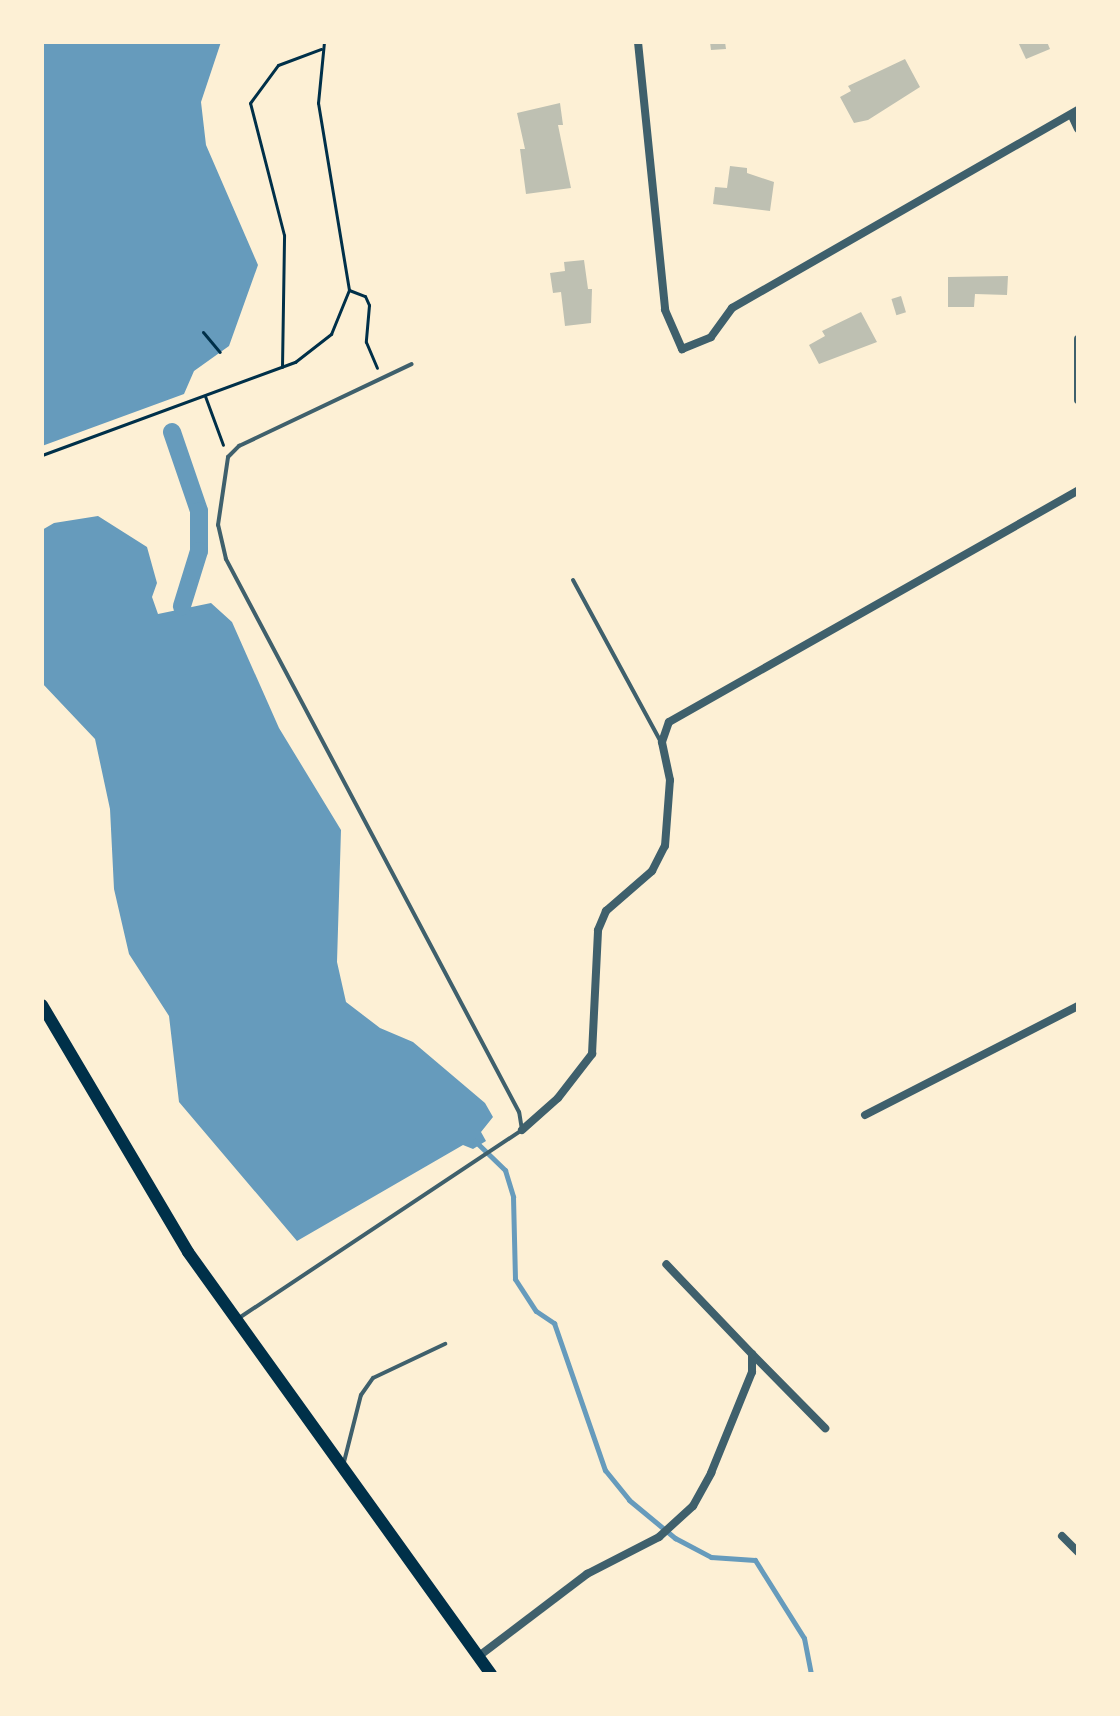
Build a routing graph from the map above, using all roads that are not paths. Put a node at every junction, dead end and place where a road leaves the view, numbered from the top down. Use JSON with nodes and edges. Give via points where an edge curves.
{"nodes":[{"id":1,"x":638,"y":42,"type":"edge"},
{"id":2,"x":1075,"y":113,"type":"edge"},
{"id":3,"x":1078,"y":129,"type":"edge"},
{"id":4,"x":1078,"y":339,"type":"edge"},
{"id":5,"x":412,"y":364,"type":"dead end"},
{"id":6,"x":1078,"y":400,"type":"edge"},
{"id":7,"x":1078,"y":491,"type":"edge"},
{"id":8,"x":573,"y":580,"type":"dead end"},
{"id":9,"x":662,"y":742,"type":"junction"},
{"id":10,"x":42,"y":1005,"type":"edge"},
{"id":11,"x":1078,"y":1006,"type":"edge"},
{"id":12,"x":865,"y":1115,"type":"dead end"},
{"id":13,"x":522,"y":1130,"type":"junction"},
{"id":14,"x":666,"y":1264,"type":"dead end"},
{"id":15,"x":236,"y":1320,"type":"junction"},
{"id":16,"x":445,"y":1344,"type":"dead end"},
{"id":17,"x":752,"y":1354,"type":"junction"},
{"id":18,"x":825,"y":1428,"type":"dead end"},
{"id":19,"x":344,"y":1464,"type":"junction"},
{"id":20,"x":1062,"y":1536,"type":"dead end"},
{"id":21,"x":1078,"y":1552,"type":"edge"},
{"id":22,"x":479,"y":1656,"type":"junction"},
{"id":23,"x":491,"y":1674,"type":"edge"}],
"edges":[{"from":1,"to":2,"type":"street","via":[[665,310],[682,349],[711,337],[732,308]]},
{"from":2,"to":3,"type":"street"},
{"from":4,"to":6,"type":"street"},
{"from":5,"to":13,"type":"lane","via":[[239,446],[228,457],[218,525],[226,559],[519,1112]]},
{"from":7,"to":9,"type":"street","via":[[669,722]]},
{"from":8,"to":9,"type":"lane"},
{"from":9,"to":13,"type":"street","via":[[671,814],[665,846],[652,871],[606,911],[598,930],[592,1054],[558,1098]]},
{"from":10,"to":15,"type":"main road","via":[[155,1202]]},
{"from":11,"to":12,"type":"street"},
{"from":13,"to":15,"type":"lane"},
{"from":14,"to":17,"type":"street"},
{"from":15,"to":19,"type":"main road"},
{"from":16,"to":19,"type":"lane","via":[[373,1378],[361,1395]]},
{"from":17,"to":18,"type":"street"},
{"from":17,"to":22,"type":"street","via":[[752,1372],[693,1506],[659,1537],[587,1574]]},
{"from":19,"to":22,"type":"main road"},
{"from":20,"to":21,"type":"street"},
{"from":22,"to":23,"type":"main road"}]}
